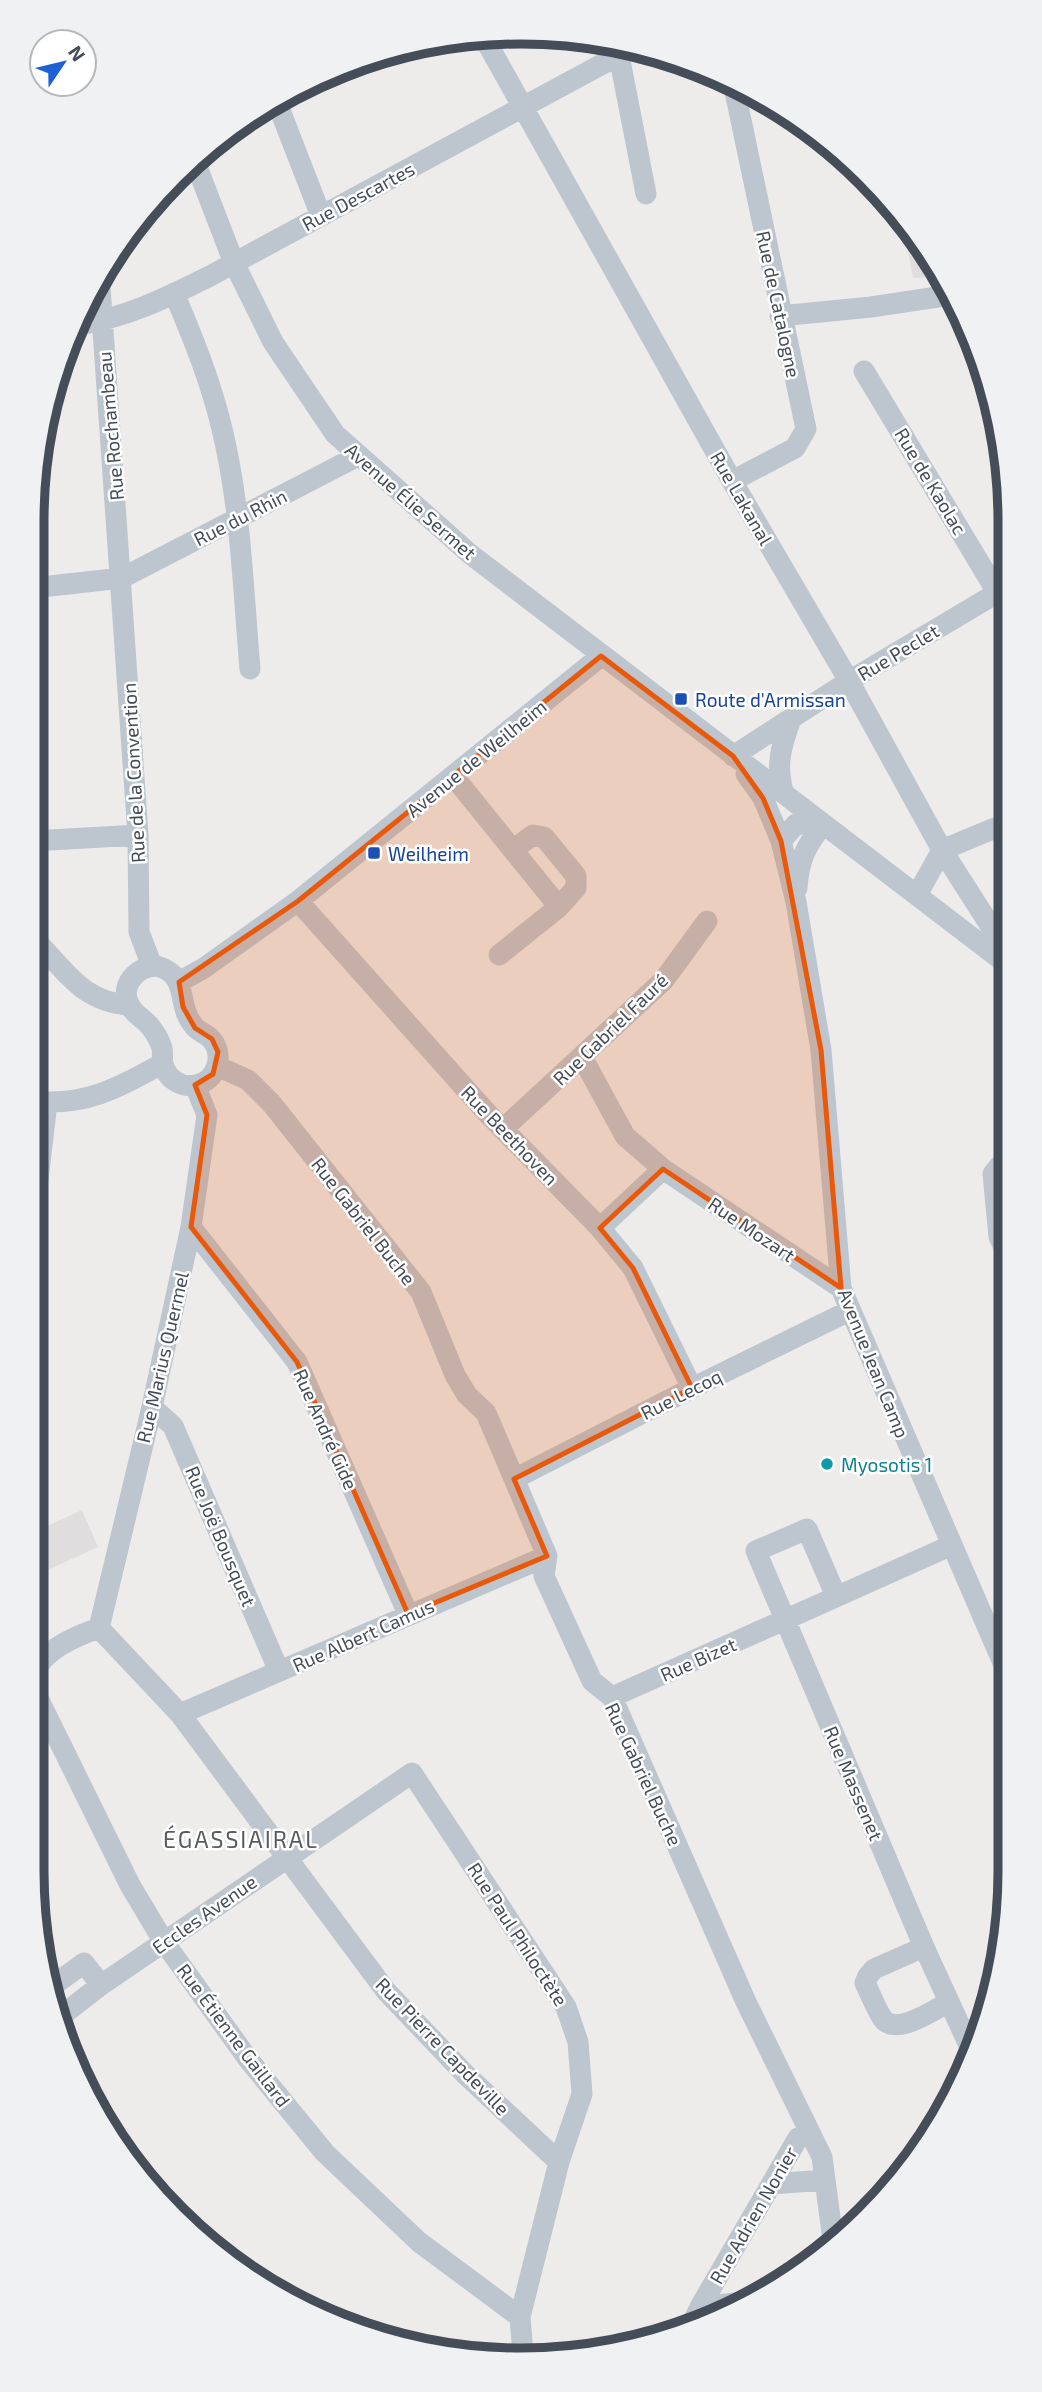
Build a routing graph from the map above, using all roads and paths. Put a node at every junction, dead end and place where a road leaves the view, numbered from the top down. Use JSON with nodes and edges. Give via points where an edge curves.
{"nodes":[{"id":1,"x":488,"y":45,"type":"edge"},
{"id":2,"x":614,"y":53,"type":"edge"},
{"id":3,"x":624,"y":55,"type":"edge"},
{"id":4,"x":736,"y":95,"type":"edge"},
{"id":5,"x":523,"y":108,"type":"junction"},
{"id":6,"x":280,"y":109,"type":"edge"},
{"id":7,"x":198,"y":170,"type":"edge"},
{"id":8,"x":646,"y":194,"type":"dead end"},
{"id":9,"x":321,"y":215,"type":"junction"},
{"id":10,"x":234,"y":263,"type":"junction"},
{"id":11,"x":174,"y":293,"type":"junction"},
{"id":12,"x":942,"y":296,"type":"edge"},
{"id":13,"x":100,"y":297,"type":"edge"},
{"id":14,"x":780,"y":316,"type":"junction"},
{"id":15,"x":101,"y":323,"type":"junction"},
{"id":16,"x":86,"y":324,"type":"edge"},
{"id":17,"x":864,"y":371,"type":"dead end"},
{"id":18,"x":358,"y":456,"type":"junction"},
{"id":19,"x":732,"y":481,"type":"junction"},
{"id":20,"x":237,"y":518,"type":"junction"},
{"id":21,"x":121,"y":578,"type":"junction"},
{"id":22,"x":998,"y":583,"type":"edge"},
{"id":23,"x":44,"y":587,"type":"edge"},
{"id":24,"x":998,"y":591,"type":"edge"},
{"id":25,"x":601,"y":656,"type":"junction"},
{"id":26,"x":250,"y":669,"type":"dead end"},
{"id":27,"x":849,"y":681,"type":"junction"},
{"id":28,"x":791,"y":719,"type":"junction"},
{"id":29,"x":733,"y":756,"type":"junction"},
{"id":30,"x":454,"y":777,"type":"junction"},
{"id":31,"x":784,"y":794,"type":"junction"},
{"id":32,"x":823,"y":824,"type":"junction"},
{"id":33,"x":998,"y":829,"type":"edge"},
{"id":34,"x":138,"y":835,"type":"junction"},
{"id":35,"x":44,"y":840,"type":"edge"},
{"id":36,"x":781,"y":841,"type":"junction"},
{"id":37,"x":514,"y":849,"type":"junction"},
{"id":38,"x":942,"y":850,"type":"junction"},
{"id":39,"x":917,"y":895,"type":"junction"},
{"id":40,"x":298,"y":901,"type":"junction"},
{"id":41,"x":796,"y":902,"type":"junction"},
{"id":42,"x":559,"y":907,"type":"junction"},
{"id":43,"x":708,"y":921,"type":"dead end"},
{"id":44,"x":998,"y":938,"type":"edge"},
{"id":45,"x":44,"y":949,"type":"edge"},
{"id":46,"x":499,"y":955,"type":"dead end"},
{"id":47,"x":998,"y":957,"type":"edge"},
{"id":48,"x":152,"y":966,"type":"junction"},
{"id":49,"x":179,"y":982,"type":"junction"},
{"id":50,"x":129,"y":1004,"type":"junction"},
{"id":51,"x":582,"y":1057,"type":"junction"},
{"id":52,"x":163,"y":1063,"type":"junction"},
{"id":53,"x":217,"y":1066,"type":"junction"},
{"id":54,"x":195,"y":1086,"type":"junction"},
{"id":55,"x":44,"y":1102,"type":"edge"},
{"id":56,"x":503,"y":1129,"type":"junction"},
{"id":57,"x":998,"y":1167,"type":"edge"},
{"id":58,"x":663,"y":1169,"type":"junction"},
{"id":59,"x":998,"y":1226,"type":"edge"},
{"id":60,"x":191,"y":1227,"type":"junction"},
{"id":61,"x":600,"y":1228,"type":"junction"},
{"id":62,"x":841,"y":1289,"type":"junction"},
{"id":63,"x":849,"y":1311,"type":"junction"},
{"id":64,"x":692,"y":1388,"type":"junction"},
{"id":65,"x":152,"y":1407,"type":"junction"},
{"id":66,"x":514,"y":1479,"type":"junction"},
{"id":67,"x":952,"y":1545,"type":"junction"},
{"id":68,"x":547,"y":1556,"type":"junction"},
{"id":69,"x":836,"y":1596,"type":"junction"},
{"id":70,"x":408,"y":1614,"type":"junction"},
{"id":71,"x":784,"y":1620,"type":"junction"},
{"id":72,"x":99,"y":1629,"type":"junction"},
{"id":73,"x":998,"y":1651,"type":"edge"},
{"id":74,"x":44,"y":1659,"type":"edge"},
{"id":75,"x":279,"y":1671,"type":"junction"},
{"id":76,"x":612,"y":1697,"type":"junction"},
{"id":77,"x":44,"y":1710,"type":"edge"},
{"id":78,"x":180,"y":1714,"type":"junction"},
{"id":79,"x":412,"y":1773,"type":"joint"},
{"id":80,"x":286,"y":1858,"type":"junction"},
{"id":81,"x":164,"y":1942,"type":"junction"},
{"id":82,"x":924,"y":1947,"type":"junction"},
{"id":83,"x":57,"y":1983,"type":"edge"},
{"id":84,"x":101,"y":1986,"type":"junction"},
{"id":85,"x":949,"y":2002,"type":"junction"},
{"id":86,"x":66,"y":2013,"type":"edge"},
{"id":87,"x":967,"y":2041,"type":"edge"},
{"id":88,"x":802,"y":2130,"type":"junction"},
{"id":89,"x":559,"y":2162,"type":"junction"},
{"id":90,"x":825,"y":2180,"type":"junction"},
{"id":91,"x":771,"y":2184,"type":"junction"},
{"id":92,"x":831,"y":2234,"type":"edge"},
{"id":93,"x":720,"y":2305,"type":"edge"},
{"id":94,"x":700,"y":2307,"type":"junction"},
{"id":95,"x":696,"y":2315,"type":"edge"},
{"id":96,"x":520,"y":2317,"type":"junction"},
{"id":97,"x":523,"y":2348,"type":"edge"}],
"edges":[{"from":1,"to":5,"type":"street","name":"Rue Lakanal"},
{"from":2,"to":5,"type":"street","name":"Rue Descartes"},
{"from":3,"to":8,"type":"street"},
{"from":4,"to":14,"type":"street","name":"Rue de Catalogne"},
{"from":5,"to":9,"type":"street","name":"Rue Descartes"},
{"from":5,"to":19,"type":"street","name":"Rue Lakanal"},
{"from":6,"to":9,"type":"street"},
{"from":7,"to":10,"type":"street","name":"Avenue Élie Sermet"},
{"from":9,"to":10,"type":"street","name":"Rue Descartes"},
{"from":10,"to":11,"type":"street","name":"Rue Descartes"},
{"from":10,"to":18,"type":"street","name":"Avenue Élie Sermet","via":[[273,342],[335,434]]},
{"from":11,"to":15,"type":"street","name":"Rue Descartes"},
{"from":11,"to":20,"type":"street","via":[[207,373],[223,432]]},
{"from":12,"to":14,"type":"street"},
{"from":13,"to":15,"type":"street","name":"Rue Rochambeau"},
{"from":14,"to":19,"type":"street","name":"Rue de Catalogne","via":[[806,429],[796,448]]},
{"from":15,"to":16,"type":"street","name":"Rue Descartes"},
{"from":15,"to":21,"type":"street","name":"Rue Rochambeau"},
{"from":17,"to":22,"type":"street","name":"Rue de Kaolac"},
{"from":18,"to":20,"type":"street","name":"Rue du Rhin"},
{"from":18,"to":25,"type":"street","name":"Avenue Élie Sermet","via":[[470,554]]},
{"from":19,"to":27,"type":"street","name":"Rue Lakanal"},
{"from":20,"to":21,"type":"street","name":"Rue du Rhin"},
{"from":20,"to":26,"type":"street"},
{"from":21,"to":23,"type":"street"},
{"from":21,"to":34,"type":"street","name":"Rue de la Convention"},
{"from":24,"to":27,"type":"street","name":"Rue Peclet"},
{"from":25,"to":29,"type":"street","name":"Avenue Élie Sermet"},
{"from":25,"to":30,"type":"street","name":"Avenue de Weilheim"},
{"from":27,"to":28,"type":"street","name":"Rue Peclet"},
{"from":27,"to":38,"type":"street","name":"Rue Lakanal"},
{"from":28,"to":29,"type":"street","name":"Rue Peclet"},
{"from":28,"to":31,"type":"street","via":[[778,776]]},
{"from":29,"to":31,"type":"street"},
{"from":29,"to":36,"type":"street","name":"Avenue Jean Camp","via":[[763,798]]},
{"from":30,"to":37,"type":"street"},
{"from":30,"to":40,"type":"street","name":"Avenue de Weilheim"},
{"from":31,"to":32,"type":"street"},
{"from":32,"to":36,"type":"street","via":[[796,824]]},
{"from":32,"to":39,"type":"street"},
{"from":32,"to":41,"type":"street","name":"Avenue Jean Camp","via":[[805,848]]},
{"from":33,"to":38,"type":"street"},
{"from":34,"to":35,"type":"street"},
{"from":34,"to":48,"type":"street","name":"Rue de la Convention","via":[[139,932]]},
{"from":36,"to":41,"type":"street","name":"Avenue Jean Camp"},
{"from":37,"to":42,"type":"street"},
{"from":37,"to":42,"type":"street","via":[[533,835],[544,837],[576,876],[576,888]]},
{"from":38,"to":39,"type":"street"},
{"from":38,"to":44,"type":"street","name":"Rue Lakanal"},
{"from":39,"to":47,"type":"street"},
{"from":40,"to":49,"type":"street","name":"Avenue de Weilheim"},
{"from":40,"to":56,"type":"street","name":"Rue Beethoven"},
{"from":41,"to":62,"type":"street","name":"Avenue Jean Camp","via":[[821,1050]]},
{"from":42,"to":46,"type":"street"},
{"from":43,"to":51,"type":"street","name":"Rue Gabriel Fauré","via":[[664,979]]},
{"from":45,"to":50,"type":"street","via":[[87,994],[112,1004]]},
{"from":48,"to":49,"type":"street","via":[[170,971]]},
{"from":48,"to":50,"type":"street","via":[[130,980]]},
{"from":49,"to":53,"type":"street","via":[[183,1007],[195,1028],[216,1046]]},
{"from":50,"to":52,"type":"street","via":[[151,1026],[162,1047]]},
{"from":51,"to":56,"type":"street","name":"Rue Gabriel Fauré"},
{"from":51,"to":58,"type":"street","name":"Rue Mozart","via":[[625,1136]]},
{"from":52,"to":54,"type":"street","via":[[175,1081]]},
{"from":52,"to":55,"type":"street","via":[[96,1097]]},
{"from":53,"to":54,"type":"street","via":[[208,1080]]},
{"from":53,"to":66,"type":"street","name":"Rue Gabriel Buche","via":[[248,1080],[272,1104],[421,1292],[455,1375],[486,1413]]},
{"from":54,"to":60,"type":"street","name":"Rue Marius Quermel","via":[[207,1115]]},
{"from":56,"to":61,"type":"street","name":"Rue Beethoven"},
{"from":57,"to":59,"type":"street","via":[[993,1174]]},
{"from":58,"to":61,"type":"street"},
{"from":58,"to":62,"type":"street","name":"Rue Mozart"},
{"from":60,"to":65,"type":"street","name":"Rue Marius Quermel"},
{"from":60,"to":70,"type":"street","name":"Rue André Gide","via":[[297,1362]]},
{"from":61,"to":64,"type":"street","name":"Rue Beethoven","via":[[633,1268]]},
{"from":62,"to":63,"type":"street","name":"Avenue Jean Camp"},
{"from":63,"to":64,"type":"street","name":"Rue Lecoq"},
{"from":63,"to":67,"type":"street","name":"Avenue Jean Camp"},
{"from":64,"to":66,"type":"street","name":"Rue Lecoq"},
{"from":65,"to":72,"type":"street","name":"Rue Marius Quermel"},
{"from":65,"to":75,"type":"street","name":"Rue Joë Bousquet","via":[[173,1426]]},
{"from":66,"to":68,"type":"street","name":"Rue Gabriel Buche"},
{"from":67,"to":69,"type":"street","name":"Rue Bizet"},
{"from":67,"to":73,"type":"street","name":"Avenue Jean Camp"},
{"from":68,"to":70,"type":"street","name":"Rue Albert Camus"},
{"from":68,"to":76,"type":"street","name":"Rue Gabriel Buche","via":[[544,1576],[586,1670],[592,1682]]},
{"from":69,"to":71,"type":"street","name":"Rue Bizet"},
{"from":69,"to":71,"type":"street","via":[[807,1529],[756,1551]]},
{"from":70,"to":75,"type":"street","name":"Rue Albert Camus"},
{"from":71,"to":76,"type":"street","name":"Rue Bizet"},
{"from":71,"to":82,"type":"street","name":"Rue Massenet"},
{"from":72,"to":74,"type":"street","via":[[71,1638]]},
{"from":72,"to":78,"type":"street","name":"Rue Pierre Capdeville"},
{"from":75,"to":78,"type":"street","name":"Rue Albert Camus"},
{"from":76,"to":88,"type":"street","name":"Rue Gabriel Buche"},
{"from":77,"to":81,"type":"street","name":"Rue Étienne Gaillard","via":[[130,1885]]},
{"from":78,"to":80,"type":"street","name":"Rue Pierre Capdeville"},
{"from":79,"to":80,"type":"street","name":"Eccles Avenue"},
{"from":79,"to":89,"type":"street","name":"Rue Paul Philoctète","via":[[566,2007],[578,2042],[582,2094]]},
{"from":80,"to":81,"type":"street","name":"Eccles Avenue"},
{"from":80,"to":89,"type":"street","name":"Rue Pierre Capdeville","via":[[386,1991]]},
{"from":81,"to":84,"type":"street","name":"Eccles Avenue"},
{"from":81,"to":96,"type":"street","name":"Rue Étienne Gaillard","via":[[248,2059],[325,2153],[419,2242]]},
{"from":82,"to":85,"type":"street","name":"Rue Massenet"},
{"from":82,"to":85,"type":"street","via":[[874,1969],[865,1983],[884,2021],[893,2026]]},
{"from":83,"to":84,"type":"street","via":[[84,1963]]},
{"from":84,"to":86,"type":"street","name":"Eccles Avenue"},
{"from":85,"to":87,"type":"street","name":"Rue Massenet"},
{"from":88,"to":90,"type":"street","name":"Rue Gabriel Buche","via":[[822,2157]]},
{"from":88,"to":91,"type":"street","name":"Rue Adrien Nonier"},
{"from":89,"to":96,"type":"street","name":"Rue Paul Philoctète"},
{"from":90,"to":91,"type":"street"},
{"from":90,"to":92,"type":"street","name":"Rue Gabriel Buche"},
{"from":91,"to":94,"type":"street","name":"Rue Adrien Nonier"},
{"from":93,"to":94,"type":"street"},
{"from":94,"to":95,"type":"street","name":"Rue Adrien Nonier"},
{"from":96,"to":97,"type":"street","name":"Rue Paul Philoctète"}]}
